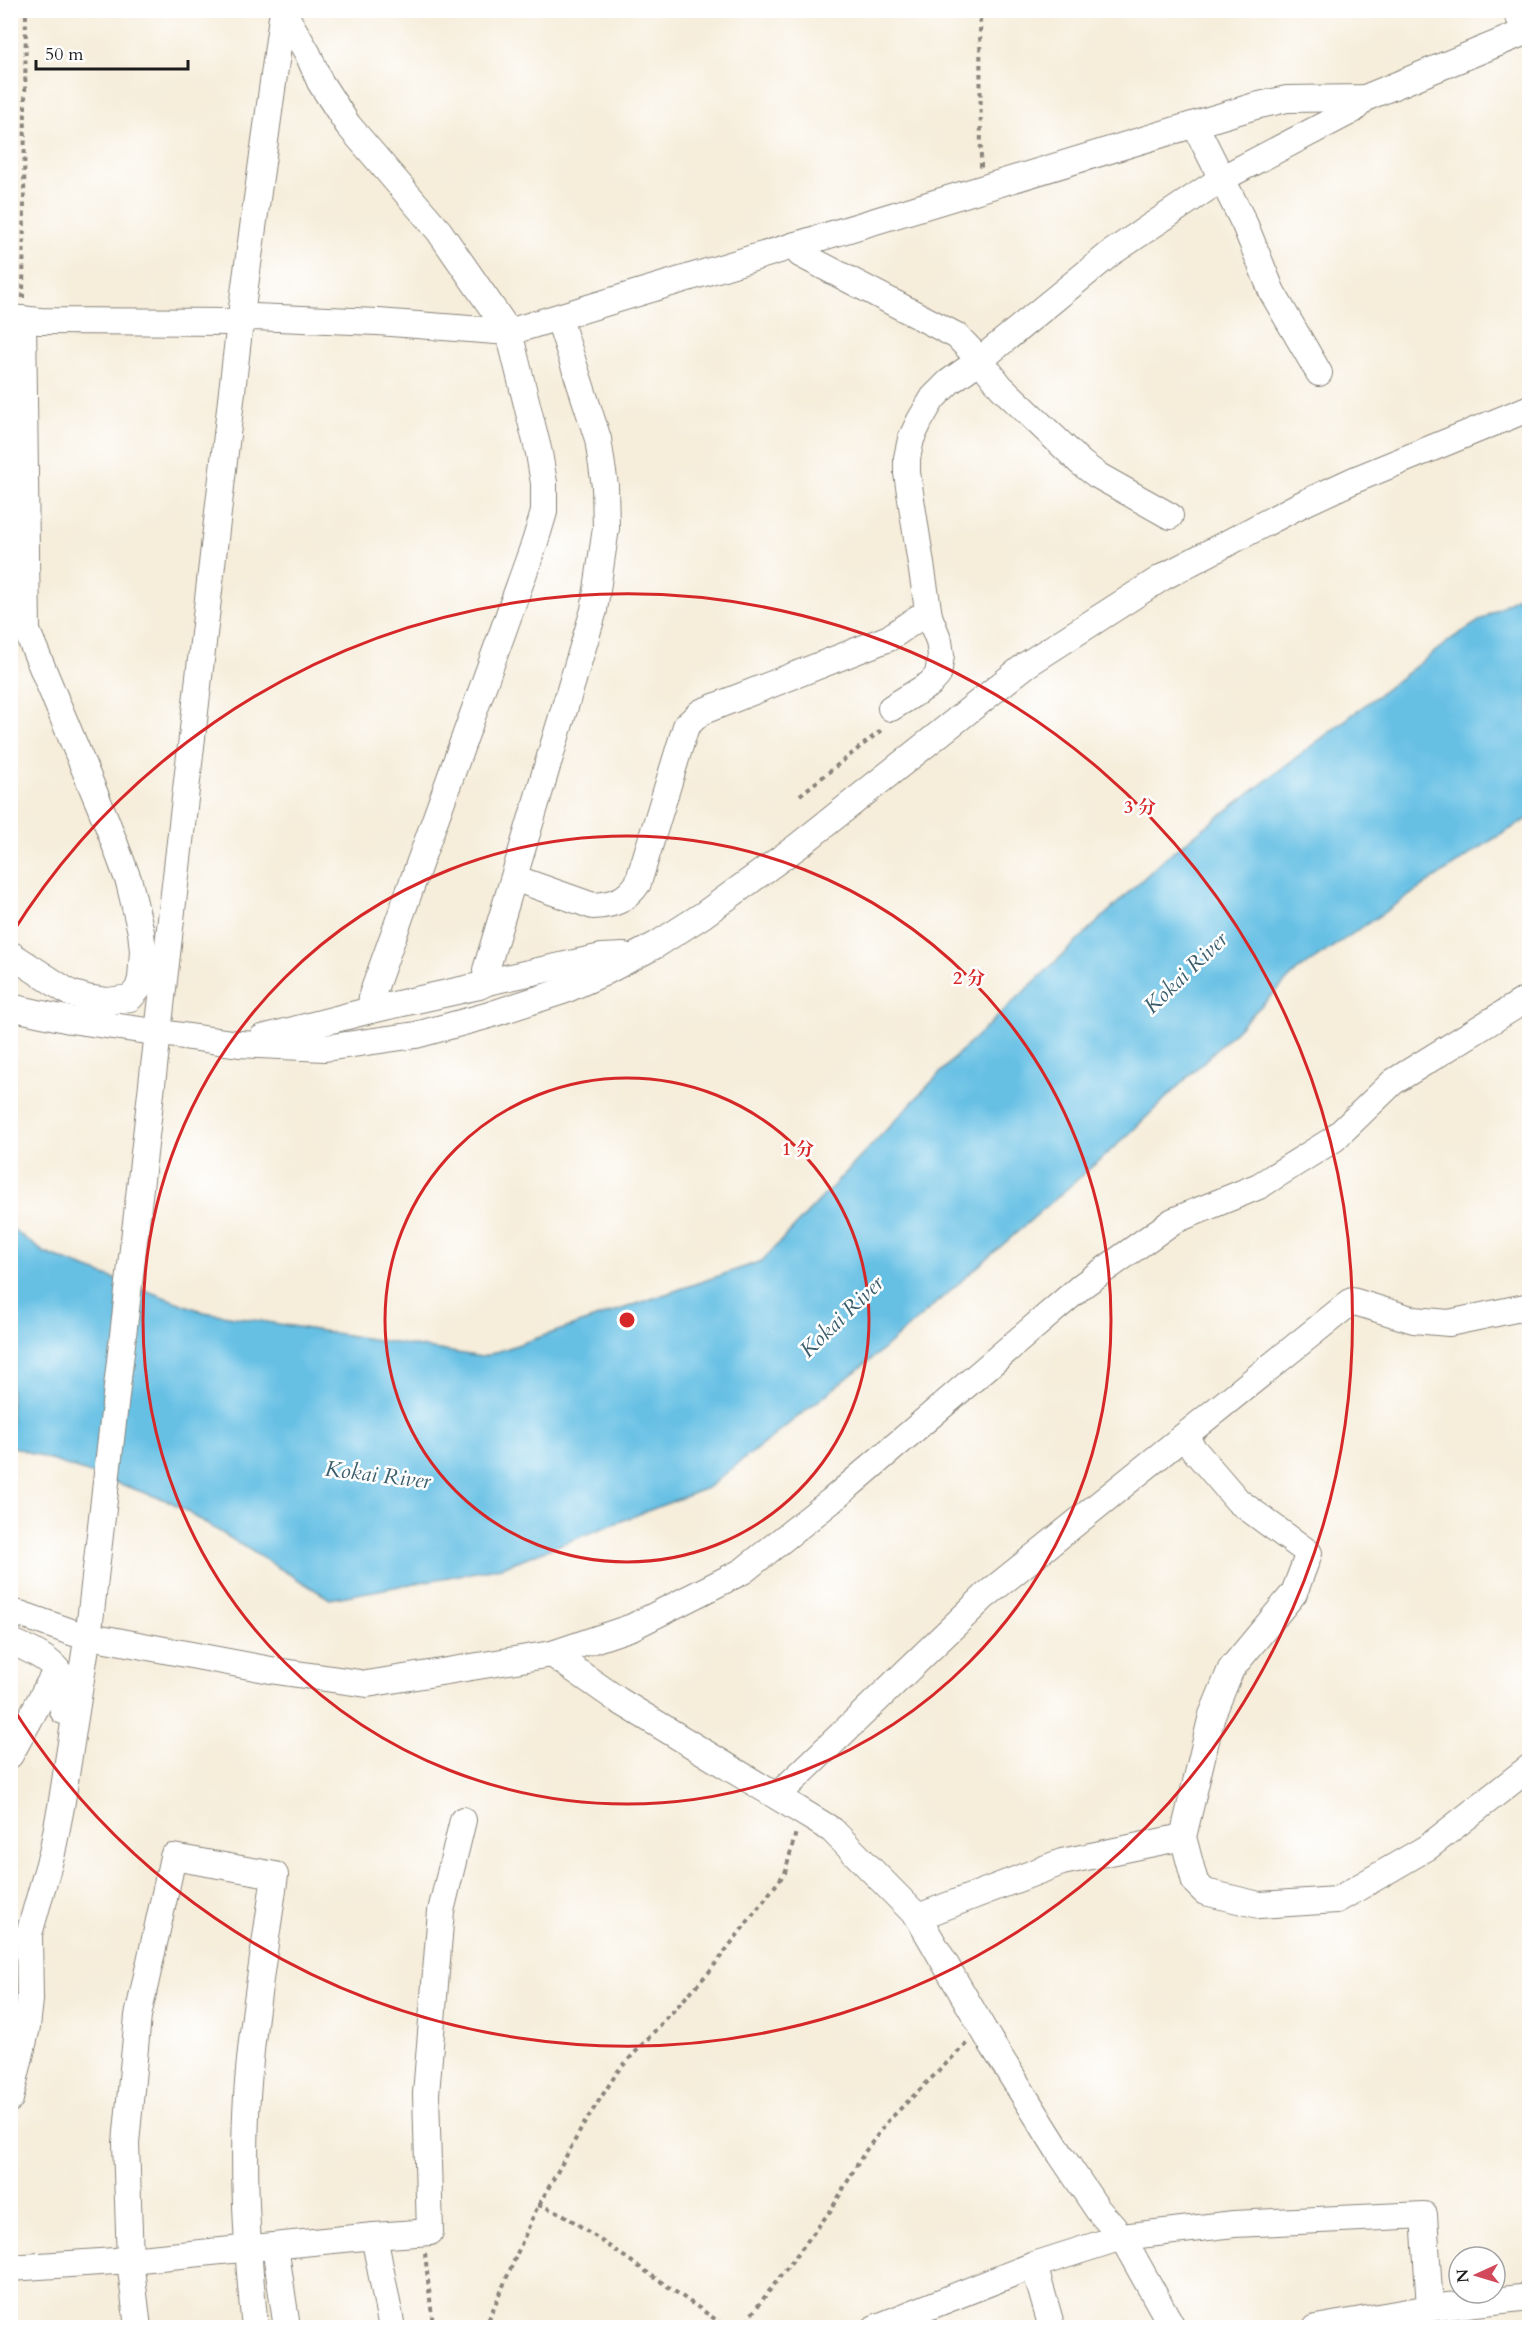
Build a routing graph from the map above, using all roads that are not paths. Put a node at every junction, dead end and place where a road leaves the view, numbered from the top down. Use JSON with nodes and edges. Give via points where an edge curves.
{"nodes":[{"id":1,"x":284,"y":12,"type":"edge"},
{"id":2,"x":1524,"y":24,"type":"edge"},
{"id":3,"x":1365,"y":98,"type":"junction"},
{"id":4,"x":1195,"y":125,"type":"junction"},
{"id":5,"x":1221,"y":179,"type":"junction"},
{"id":6,"x":795,"y":245,"type":"junction"},
{"id":7,"x":17,"y":318,"type":"edge"},
{"id":8,"x":559,"y":319,"type":"junction"},
{"id":9,"x":240,"y":322,"type":"junction"},
{"id":10,"x":509,"y":332,"type":"junction"},
{"id":11,"x":980,"y":360,"type":"junction"},
{"id":12,"x":1319,"y":373,"type":"dead end"},
{"id":13,"x":1530,"y":408,"type":"edge"},
{"id":14,"x":1170,"y":516,"type":"dead end"},
{"id":15,"x":929,"y":616,"type":"junction"},
{"id":16,"x":891,"y":708,"type":"road end"},
{"id":17,"x":514,"y":878,"type":"junction"},
{"id":18,"x":10,"y":954,"type":"edge"},
{"id":19,"x":638,"y":955,"type":"junction"},
{"id":20,"x":487,"y":976,"type":"junction"},
{"id":21,"x":10,"y":990,"type":"edge"},
{"id":22,"x":1530,"y":997,"type":"edge"},
{"id":23,"x":371,"y":1003,"type":"junction"},
{"id":24,"x":10,"y":1007,"type":"edge"},
{"id":25,"x":70,"y":1020,"type":"junction"},
{"id":26,"x":157,"y":1042,"type":"junction"},
{"id":27,"x":239,"y":1044,"type":"junction"},
{"id":28,"x":1530,"y":1306,"type":"edge"},
{"id":29,"x":1183,"y":1437,"type":"junction"},
{"id":30,"x":20,"y":1614,"type":"dead end"},
{"id":31,"x":88,"y":1628,"type":"junction"},
{"id":32,"x":10,"y":1641,"type":"edge"},
{"id":33,"x":552,"y":1654,"type":"junction"},
{"id":34,"x":56,"y":1671,"type":"junction"},
{"id":35,"x":10,"y":1755,"type":"edge"},
{"id":36,"x":1530,"y":1767,"type":"edge"},
{"id":37,"x":777,"y":1796,"type":"junction"},
{"id":38,"x":61,"y":1808,"type":"junction"},
{"id":39,"x":463,"y":1820,"type":"dead end"},
{"id":40,"x":1184,"y":1837,"type":"junction"},
{"id":41,"x":918,"y":1917,"type":"junction"},
{"id":42,"x":10,"y":2098,"type":"edge"},
{"id":43,"x":374,"y":2236,"type":"junction"},
{"id":44,"x":1122,"y":2237,"type":"junction"},
{"id":45,"x":275,"y":2246,"type":"junction"},
{"id":46,"x":247,"y":2249,"type":"junction"},
{"id":47,"x":130,"y":2260,"type":"junction"},
{"id":48,"x":1034,"y":2265,"type":"junction"},
{"id":49,"x":10,"y":2268,"type":"edge"},
{"id":50,"x":1530,"y":2297,"type":"edge"},
{"id":51,"x":1437,"y":2314,"type":"edge"},
{"id":52,"x":138,"y":2328,"type":"edge"},
{"id":53,"x":255,"y":2328,"type":"edge"},
{"id":54,"x":287,"y":2328,"type":"edge"},
{"id":55,"x":392,"y":2328,"type":"edge"},
{"id":56,"x":875,"y":2328,"type":"edge"},
{"id":57,"x":1052,"y":2328,"type":"edge"},
{"id":58,"x":1173,"y":2328,"type":"edge"},
{"id":59,"x":1316,"y":2328,"type":"edge"}],
"edges":[{"from":1,"to":9,"type":"street"},
{"from":1,"to":10,"type":"street","via":[[320,82],[348,125],[439,231]]},
{"from":2,"to":3,"type":"street"},
{"from":3,"to":4,"type":"street","via":[[1287,99]]},
{"from":3,"to":5,"type":"street","via":[[1353,110]]},
{"from":4,"to":5,"type":"street"},
{"from":4,"to":6,"type":"street"},
{"from":5,"to":11,"type":"street","via":[[1111,253]]},
{"from":5,"to":12,"type":"street","via":[[1272,292]]},
{"from":6,"to":8,"type":"street"},
{"from":6,"to":11,"type":"street","via":[[800,254],[957,336]]},
{"from":7,"to":9,"type":"street"},
{"from":7,"to":18,"type":"street","via":[[27,631],[123,865],[137,908],[143,951],[141,979],[133,996],[108,1001],[70,993]]},
{"from":8,"to":10,"type":"street"},
{"from":8,"to":17,"type":"street","via":[[598,439],[606,528],[594,610]]},
{"from":9,"to":10,"type":"street","via":[[253,317]]},
{"from":9,"to":26,"type":"street"},
{"from":10,"to":23,"type":"street","via":[[539,453],[544,512]]},
{"from":11,"to":14,"type":"street","via":[[1001,387],[1081,463]]},
{"from":11,"to":15,"type":"street","via":[[933,398],[911,440],[907,458]]},
{"from":13,"to":19,"type":"street","via":[[1298,506],[1123,601],[1026,665],[779,860],[703,915]]},
{"from":15,"to":16,"type":"street","via":[[939,641],[938,675]]},
{"from":15,"to":17,"type":"street","via":[[918,618],[889,638],[692,718],[686,726],[638,882],[621,901],[593,906]]},
{"from":17,"to":20,"type":"street"},
{"from":19,"to":20,"type":"street"},
{"from":19,"to":27,"type":"street","via":[[562,991],[416,1035],[324,1048]]},
{"from":20,"to":23,"type":"street","via":[[479,986]]},
{"from":21,"to":25,"type":"street"},
{"from":22,"to":33,"type":"street","via":[[1393,1083],[1334,1139],[1259,1186],[1173,1221],[1083,1285],[831,1501],[743,1571],[632,1627]]},
{"from":23,"to":27,"type":"street"},
{"from":24,"to":25,"type":"street"},
{"from":25,"to":26,"type":"street"},
{"from":26,"to":27,"type":"street"},
{"from":26,"to":31,"type":"street"},
{"from":28,"to":29,"type":"street","via":[[1449,1323],[1414,1320],[1352,1301]]},
{"from":29,"to":37,"type":"street","via":[[985,1596]]},
{"from":29,"to":40,"type":"street","via":[[1238,1501],[1309,1553],[1294,1593],[1231,1669],[1212,1715]]},
{"from":30,"to":31,"type":"street"},
{"from":31,"to":33,"type":"street","via":[[276,1671],[367,1684]]},
{"from":31,"to":38,"type":"street"},
{"from":32,"to":34,"type":"street","via":[[45,1657]]},
{"from":33,"to":37,"type":"street","via":[[618,1700]]},
{"from":34,"to":35,"type":"street"},
{"from":34,"to":38,"type":"street","via":[[64,1680],[65,1694],[50,1793],[52,1801]]},
{"from":36,"to":40,"type":"street","via":[[1428,1847],[1337,1900],[1258,1905],[1205,1892],[1195,1882]]},
{"from":37,"to":41,"type":"street","via":[[832,1830]]},
{"from":38,"to":42,"type":"street","via":[[29,1934],[27,2027]]},
{"from":39,"to":43,"type":"street","via":[[441,1911],[426,2094],[429,2232]]},
{"from":40,"to":41,"type":"street","via":[[1062,1862]]},
{"from":41,"to":44,"type":"street","via":[[1061,2156]]},
{"from":43,"to":45,"type":"street"},
{"from":43,"to":55,"type":"street"},
{"from":44,"to":48,"type":"street"},
{"from":44,"to":51,"type":"street","via":[[1234,2224],[1424,2215]]},
{"from":44,"to":58,"type":"street"},
{"from":45,"to":46,"type":"street"},
{"from":45,"to":54,"type":"street"},
{"from":46,"to":47,"type":"street"},
{"from":46,"to":47,"type":"street","via":[[247,2096],[275,1875],[173,1857],[138,2016],[126,2143]]},
{"from":46,"to":53,"type":"street"},
{"from":47,"to":49,"type":"street"},
{"from":47,"to":52,"type":"street"},
{"from":48,"to":56,"type":"street"},
{"from":48,"to":57,"type":"street"},
{"from":50,"to":51,"type":"street"},
{"from":51,"to":59,"type":"street"}]}
